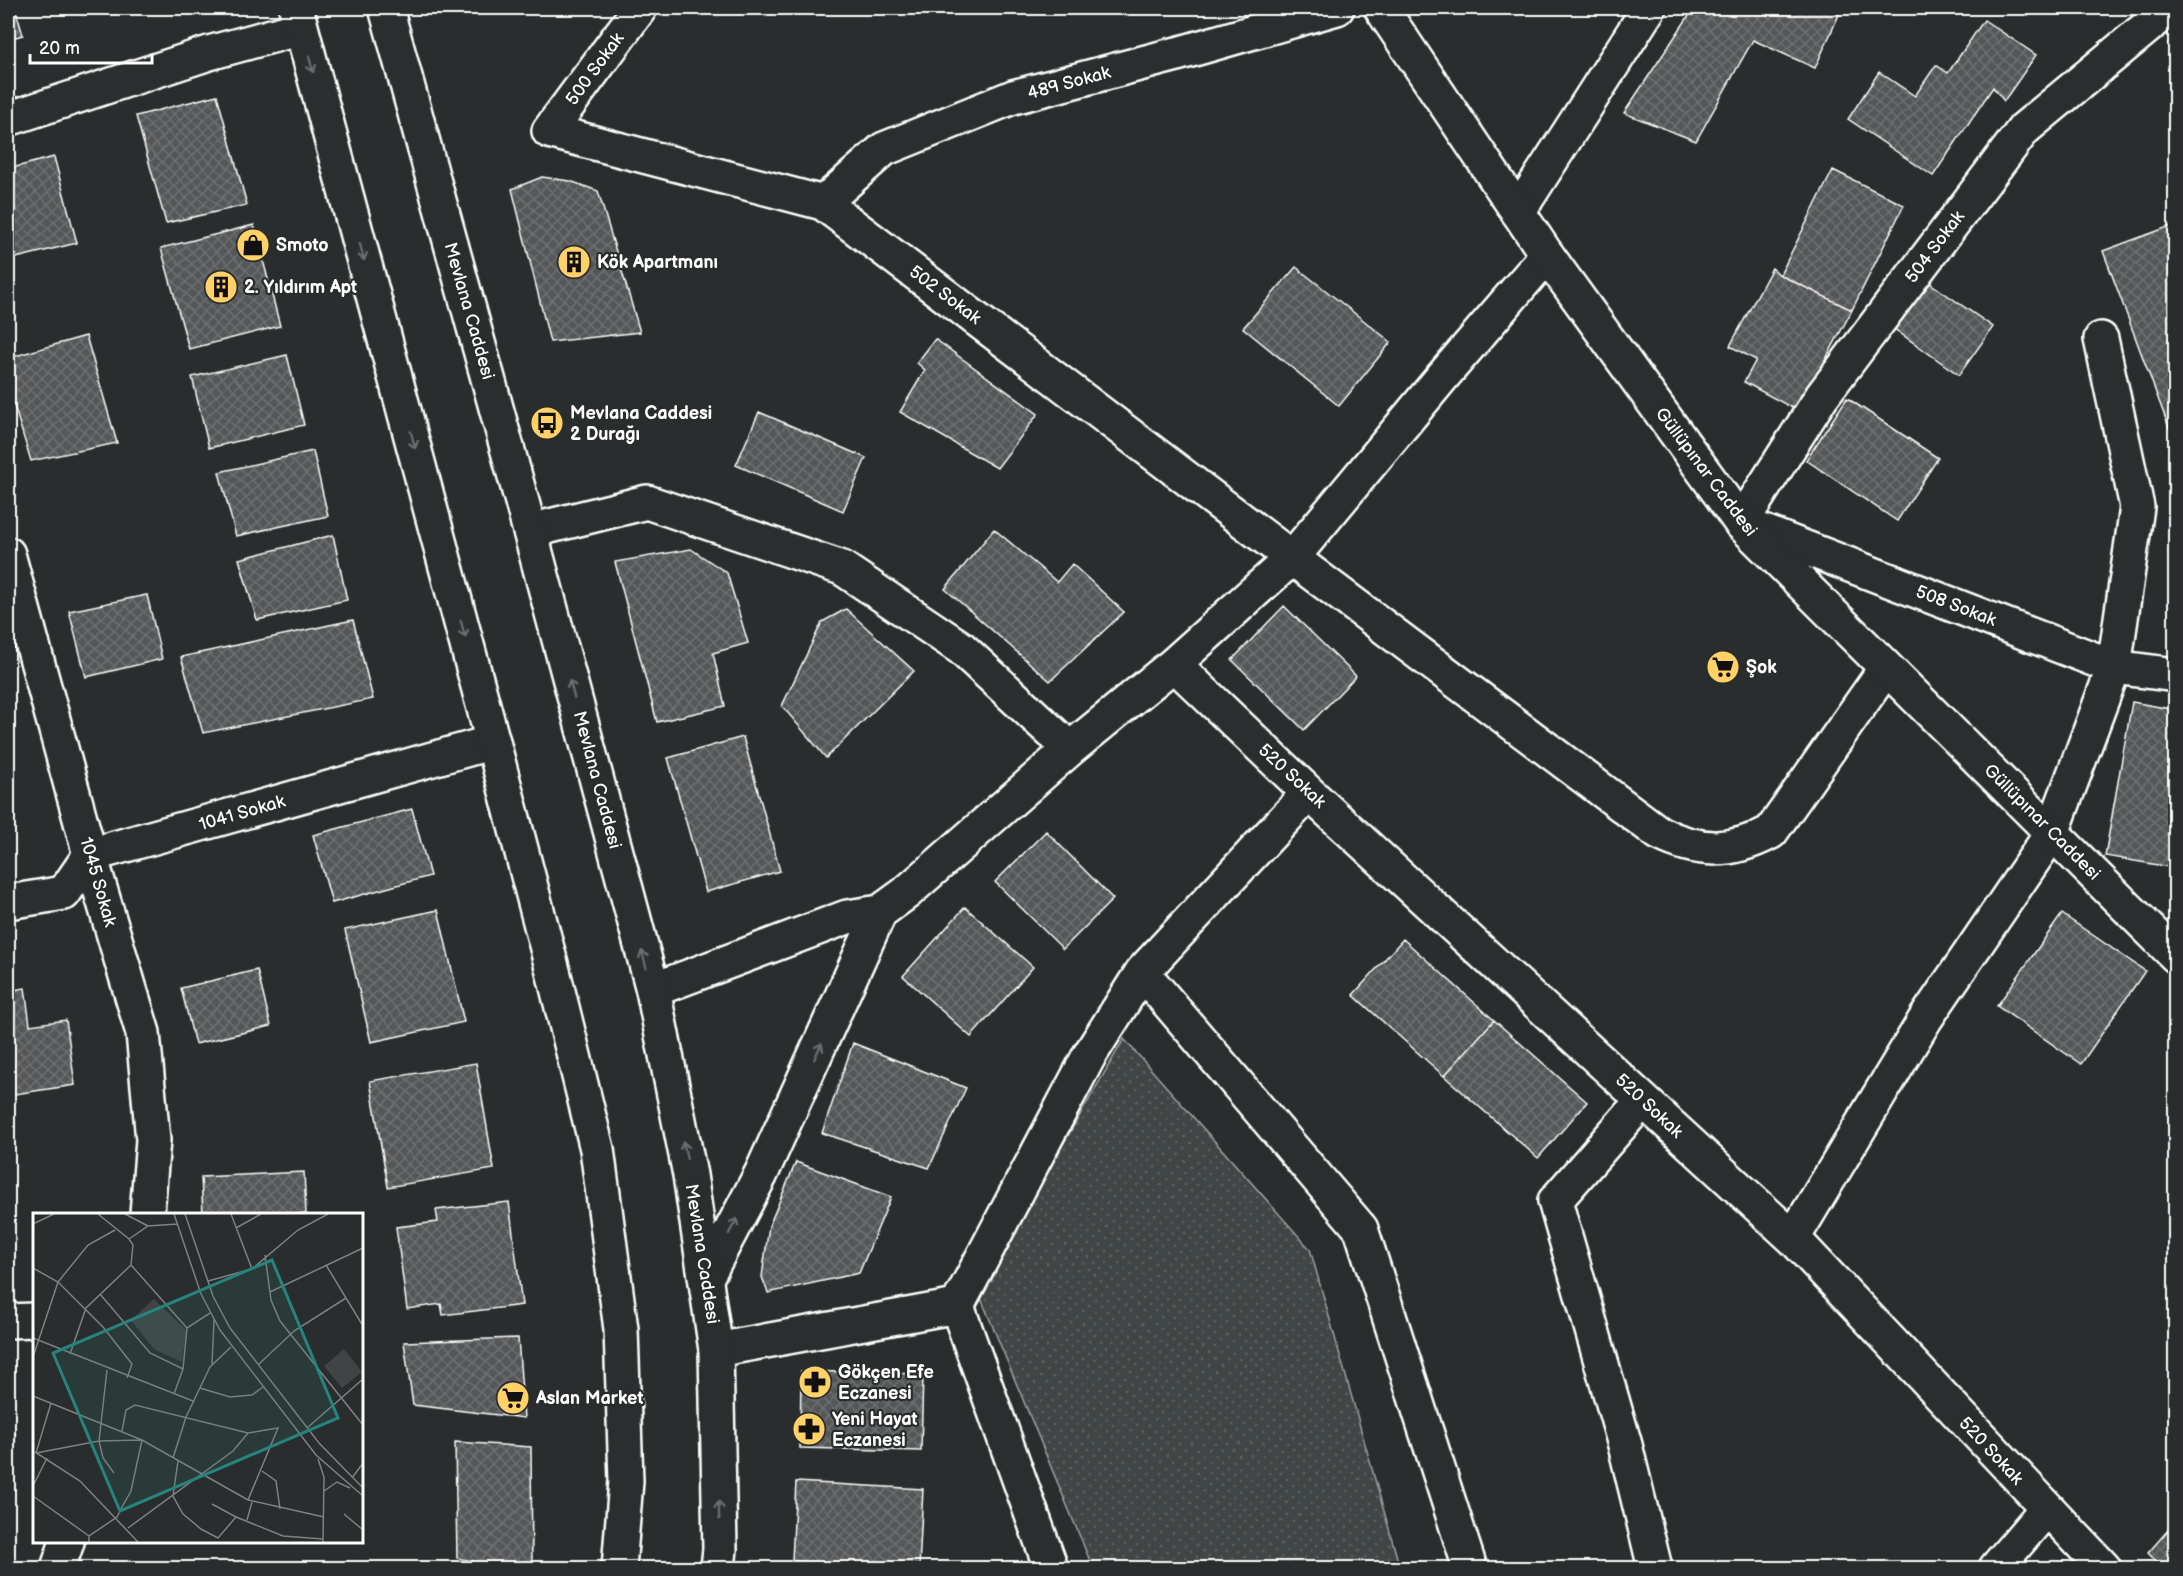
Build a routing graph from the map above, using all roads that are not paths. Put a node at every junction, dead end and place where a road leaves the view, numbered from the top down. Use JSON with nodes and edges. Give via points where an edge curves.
{"nodes":[{"id":1,"x":386,"y":8,"type":"edge"},
{"id":2,"x":640,"y":8,"type":"edge"},
{"id":3,"x":1337,"y":8,"type":"edge"},
{"id":4,"x":1381,"y":8,"type":"edge"},
{"id":5,"x":1649,"y":8,"type":"edge"},
{"id":6,"x":2170,"y":8,"type":"edge"},
{"id":7,"x":298,"y":18,"type":"edge"},
{"id":8,"x":8,"y":119,"type":"edge"},
{"id":9,"x":549,"y":131,"type":"joint"},
{"id":10,"x":823,"y":203,"type":"junction"},
{"id":11,"x":1518,"y":212,"type":"junction"},
{"id":12,"x":1547,"y":255,"type":"junction"},
{"id":13,"x":2101,"y":339,"type":"dead end"},
{"id":14,"x":1741,"y":523,"type":"junction"},
{"id":15,"x":530,"y":531,"type":"junction"},
{"id":16,"x":8,"y":554,"type":"edge"},
{"id":17,"x":1292,"y":558,"type":"junction"},
{"id":18,"x":1174,"y":664,"type":"junction"},
{"id":19,"x":2114,"y":667,"type":"junction"},
{"id":20,"x":1886,"y":668,"type":"junction"},
{"id":21,"x":2175,"y":675,"type":"edge"},
{"id":22,"x":493,"y":742,"type":"junction"},
{"id":23,"x":1070,"y":749,"type":"junction"},
{"id":24,"x":1310,"y":793,"type":"junction"},
{"id":25,"x":2052,"y":833,"type":"junction"},
{"id":26,"x":90,"y":855,"type":"junction"},
{"id":27,"x":8,"y":903,"type":"edge"},
{"id":28,"x":880,"y":912,"type":"junction"},
{"id":29,"x":2175,"y":956,"type":"edge"},
{"id":30,"x":1142,"y":972,"type":"junction"},
{"id":31,"x":652,"y":990,"type":"junction"},
{"id":32,"x":1643,"y":1100,"type":"junction"},
{"id":33,"x":147,"y":1213,"type":"edge"},
{"id":34,"x":1793,"y":1238,"type":"junction"},
{"id":35,"x":706,"y":1278,"type":"junction"},
{"id":36,"x":957,"y":1306,"type":"junction"},
{"id":37,"x":33,"y":1320,"type":"edge"},
{"id":38,"x":8,"y":1321,"type":"edge"},
{"id":39,"x":716,"y":1350,"type":"junction"},
{"id":40,"x":2046,"y":1509,"type":"junction"},
{"id":41,"x":67,"y":1543,"type":"edge"},
{"id":42,"x":58,"y":1569,"type":"edge"},
{"id":43,"x":619,"y":1569,"type":"edge"},
{"id":44,"x":718,"y":1569,"type":"edge"},
{"id":45,"x":1051,"y":1569,"type":"edge"},
{"id":46,"x":1470,"y":1569,"type":"edge"},
{"id":47,"x":1655,"y":1569,"type":"edge"},
{"id":48,"x":1996,"y":1569,"type":"edge"},
{"id":49,"x":2104,"y":1569,"type":"edge"}],
"edges":[{"from":1,"to":15,"type":"street","name":"Mevlana Caddesi"},
{"from":2,"to":9,"type":"street","name":"500 Sokak"},
{"from":3,"to":10,"type":"street","name":"489 Sokak","via":[[1013,97],[884,149]]},
{"from":4,"to":11,"type":"street","name":"Güllüpınar Caddesi"},
{"from":5,"to":11,"type":"street"},
{"from":6,"to":14,"type":"street","name":"504 Sokak","via":[[2024,129],[1822,396]]},
{"from":7,"to":8,"type":"street","via":[[209,53]]},
{"from":7,"to":22,"type":"street","one_way":true},
{"from":9,"to":10,"type":"street","name":"502 Sokak"},
{"from":10,"to":17,"type":"street","name":"502 Sokak"},
{"from":11,"to":12,"type":"street","name":"Güllüpınar Caddesi"},
{"from":12,"to":14,"type":"street","name":"Güllüpınar Caddesi"},
{"from":12,"to":17,"type":"street"},
{"from":13,"to":19,"type":"street","via":[[2137,507]]},
{"from":14,"to":19,"type":"street","name":"508 Sokak"},
{"from":14,"to":20,"type":"street","name":"Güllüpınar Caddesi"},
{"from":15,"to":23,"type":"street","via":[[647,502],[842,568],[961,648]]},
{"from":31,"to":15,"type":"street","name":"Mevlana Caddesi","one_way":true},
{"from":16,"to":26,"type":"street","name":"1045 Sokak"},
{"from":17,"to":18,"type":"street"},
{"from":17,"to":20,"type":"street","name":"502 Sokak","via":[[1659,833],[1696,847],[1737,846],[1771,832]]},
{"from":18,"to":23,"type":"street"},
{"from":18,"to":24,"type":"street","name":"520 Sokak"},
{"from":19,"to":21,"type":"street","name":"508 Sokak"},
{"from":19,"to":25,"type":"street"},
{"from":20,"to":25,"type":"street","name":"Güllüpınar Caddesi"},
{"from":22,"to":26,"type":"street","name":"1041 Sokak"},
{"from":22,"to":43,"type":"street","via":[[597,1149],[621,1329],[626,1481]]},
{"from":23,"to":28,"type":"street"},
{"from":24,"to":30,"type":"street"},
{"from":24,"to":32,"type":"street","name":"520 Sokak"},
{"from":25,"to":29,"type":"street","name":"Güllüpınar Caddesi"},
{"from":25,"to":34,"type":"street","via":[[1926,1018]]},
{"from":26,"to":27,"type":"street","via":[[64,893]]},
{"from":26,"to":33,"type":"street","name":"1045 Sokak","via":[[143,1033],[153,1140]]},
{"from":28,"to":31,"type":"street","via":[[847,918]]},
{"from":35,"to":28,"type":"street","one_way":true,"via":[[761,1174]]},
{"from":30,"to":36,"type":"street","via":[[1089,1056]]},
{"from":30,"to":46,"type":"street","via":[[1360,1228]]},
{"from":35,"to":31,"type":"street","name":"Mevlana Caddesi","one_way":true,"via":[[690,1175]]},
{"from":32,"to":34,"type":"street","name":"520 Sokak"},
{"from":32,"to":47,"type":"street","via":[[1555,1201]]},
{"from":34,"to":40,"type":"street","name":"520 Sokak"},
{"from":35,"to":39,"type":"street","name":"Mevlana Caddesi"},
{"from":36,"to":39,"type":"street"},
{"from":36,"to":45,"type":"street"},
{"from":37,"to":38,"type":"street"},
{"from":44,"to":39,"type":"street","name":"Mevlana Caddesi","one_way":true},
{"from":40,"to":48,"type":"street"},
{"from":40,"to":49,"type":"street","name":"520 Sokak"},
{"from":41,"to":42,"type":"street"}]}
